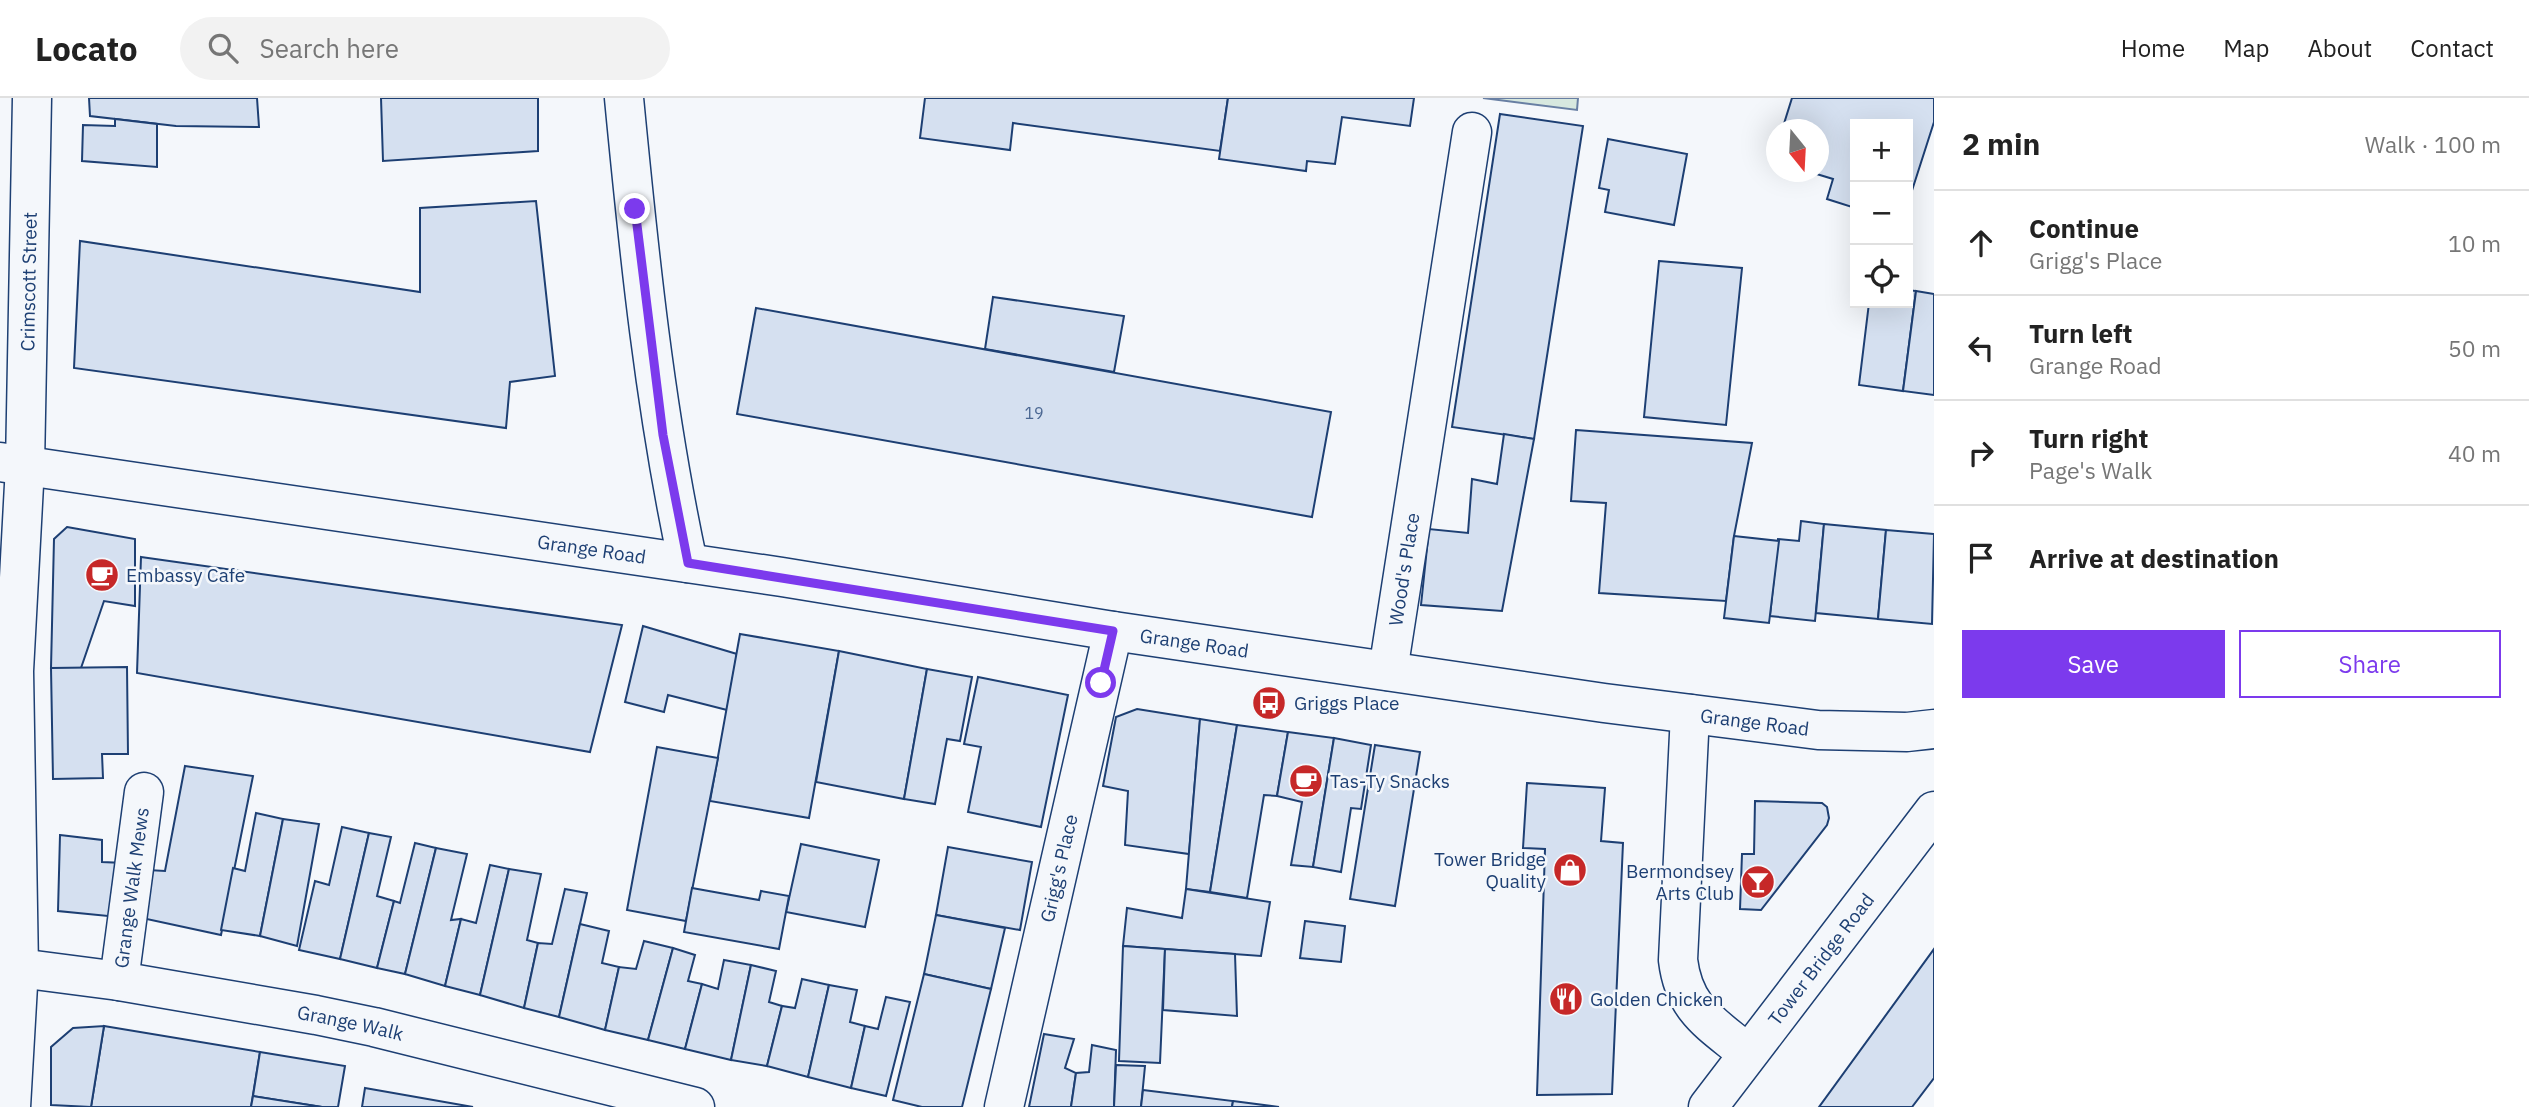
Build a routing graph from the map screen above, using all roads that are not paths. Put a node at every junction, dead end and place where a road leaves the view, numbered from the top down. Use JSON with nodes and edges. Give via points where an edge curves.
{"nodes":[{"id":1,"x":32,"y":98,"type":"edge"},
{"id":2,"x":624,"y":98,"type":"edge"},
{"id":3,"x":1472,"y":132,"type":"dead end"},
{"id":4,"x":13,"y":464,"type":"edge"},
{"id":5,"x":688,"y":563,"type":"junction"},
{"id":6,"x":1113,"y":631,"type":"junction"},
{"id":7,"x":1388,"y":671,"type":"junction"},
{"id":8,"x":1690,"y":714,"type":"junction"},
{"id":9,"x":1934,"y":729,"type":"edge"},
{"id":10,"x":144,"y":792,"type":"dead end"},
{"id":11,"x":1934,"y":811,"type":"edge"},
{"id":12,"x":9,"y":969,"type":"edge"},
{"id":13,"x":119,"y":981,"type":"junction"},
{"id":14,"x":1747,"y":1053,"type":"junction"},
{"id":15,"x":11,"y":1107,"type":"edge"},
{"id":16,"x":695,"y":1107,"type":"edge"},
{"id":17,"x":1004,"y":1107,"type":"edge"},
{"id":18,"x":1708,"y":1107,"type":"edge"}],
"edges":[{"from":1,"to":4,"type":"main road","name":"Crimscott Street"},
{"from":2,"to":5,"type":"main road","via":[[663,435]]},
{"from":3,"to":7,"type":"main road","name":"Wood's Place"},
{"from":4,"to":5,"type":"main road","name":"Grange Road"},
{"from":4,"to":12,"type":"main road","name":"Crimscott Street"},
{"from":5,"to":6,"type":"main road","name":"Grange Road"},
{"from":6,"to":7,"type":"main road","name":"Grange Road"},
{"from":6,"to":17,"type":"main road","name":"Grigg's Place"},
{"from":7,"to":8,"type":"main road","name":"Grange Road"},
{"from":8,"to":9,"type":"main road","name":"Grange Road","via":[[1818,730]]},
{"from":8,"to":14,"type":"main road","via":[[1678,960],[1681,981],[1705,1018]]},
{"from":10,"to":13,"type":"main road","name":"Grange Walk Mews"},
{"from":11,"to":14,"type":"main road","name":"Tower Bridge Road"},
{"from":12,"to":13,"type":"main road","name":"Grange Walk"},
{"from":12,"to":15,"type":"main road","name":"Crimscott Street"},
{"from":13,"to":16,"type":"main road","name":"Grange Walk","via":[[374,1027]]},
{"from":14,"to":18,"type":"main road","name":"Tower Bridge Road"}]}
